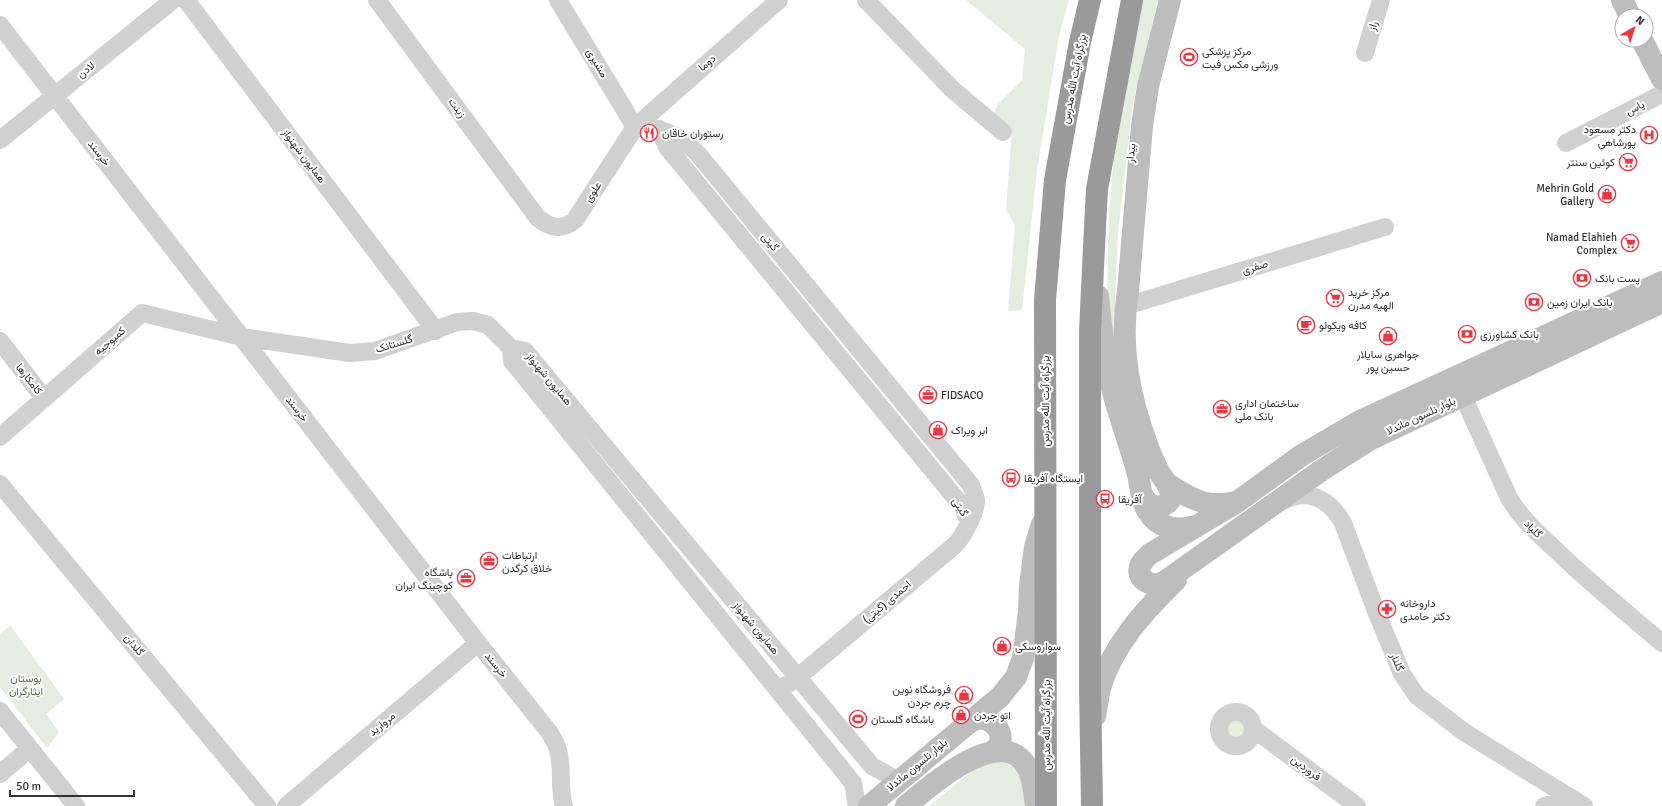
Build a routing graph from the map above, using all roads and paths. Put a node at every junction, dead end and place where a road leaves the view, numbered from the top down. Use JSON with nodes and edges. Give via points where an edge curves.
{"nodes":[{"id":1,"x":173,"y":0,"type":"edge"},
{"id":2,"x":186,"y":0,"type":"edge"},
{"id":3,"x":377,"y":0,"type":"edge"},
{"id":4,"x":558,"y":0,"type":"edge"},
{"id":5,"x":779,"y":0,"type":"edge"},
{"id":6,"x":866,"y":0,"type":"edge"},
{"id":7,"x":1090,"y":0,"type":"edge"},
{"id":8,"x":1132,"y":0,"type":"edge"},
{"id":9,"x":1161,"y":0,"type":"edge"},
{"id":10,"x":1170,"y":0,"type":"edge"},
{"id":11,"x":1381,"y":0,"type":"edge"},
{"id":12,"x":0,"y":25,"type":"edge"},
{"id":13,"x":1646,"y":48,"type":"edge"},
{"id":14,"x":1365,"y":53,"type":"dead end"},
{"id":15,"x":1662,"y":79,"type":"edge"},
{"id":16,"x":1662,"y":94,"type":"edge"},
{"id":17,"x":55,"y":96,"type":"junction"},
{"id":18,"x":635,"y":127,"type":"junction"},
{"id":19,"x":1003,"y":132,"type":"dead end"},
{"id":20,"x":0,"y":140,"type":"edge"},
{"id":21,"x":1566,"y":143,"type":"dead end"},
{"id":22,"x":536,"y":217,"type":"joint"},
{"id":23,"x":1385,"y":227,"type":"dead end"},
{"id":24,"x":1094,"y":247,"type":"junction"},
{"id":25,"x":1662,"y":282,"type":"edge"},
{"id":26,"x":1662,"y":302,"type":"edge"},
{"id":27,"x":1126,"y":306,"type":"junction"},
{"id":28,"x":436,"y":331,"type":"junction"},
{"id":29,"x":242,"y":337,"type":"junction"},
{"id":30,"x":0,"y":341,"type":"edge"},
{"id":31,"x":516,"y":353,"type":"junction"},
{"id":32,"x":1459,"y":387,"type":"junction"},
{"id":33,"x":44,"y":398,"type":"junction"},
{"id":34,"x":0,"y":437,"type":"edge"},
{"id":35,"x":0,"y":484,"type":"edge"},
{"id":36,"x":1168,"y":484,"type":"junction"},
{"id":37,"x":1142,"y":495,"type":"junction"},
{"id":38,"x":1237,"y":502,"type":"junction"},
{"id":39,"x":1268,"y":509,"type":"junction"},
{"id":40,"x":1044,"y":513,"type":"junction"},
{"id":41,"x":969,"y":522,"type":"joint"},
{"id":42,"x":1196,"y":526,"type":"junction"},
{"id":43,"x":1197,"y":559,"type":"junction"},
{"id":44,"x":478,"y":643,"type":"junction"},
{"id":45,"x":1662,"y":643,"type":"edge"},
{"id":46,"x":798,"y":677,"type":"junction"},
{"id":47,"x":779,"y":690,"type":"junction"},
{"id":48,"x":0,"y":711,"type":"edge"},
{"id":49,"x":965,"y":725,"type":"junction"},
{"id":50,"x":1254,"y":729,"type":"dead end"},
{"id":51,"x":1091,"y":737,"type":"junction"},
{"id":52,"x":30,"y":749,"type":"junction"},
{"id":53,"x":992,"y":752,"type":"junction"},
{"id":54,"x":0,"y":774,"type":"edge"},
{"id":55,"x":899,"y":781,"type":"junction"},
{"id":56,"x":1579,"y":802,"type":"edge"},
{"id":57,"x":76,"y":806,"type":"edge"},
{"id":58,"x":267,"y":806,"type":"edge"},
{"id":59,"x":286,"y":806,"type":"edge"},
{"id":60,"x":564,"y":806,"type":"edge"},
{"id":61,"x":857,"y":806,"type":"edge"},
{"id":62,"x":869,"y":806,"type":"edge"},
{"id":63,"x":906,"y":806,"type":"edge"},
{"id":64,"x":1036,"y":806,"type":"edge"},
{"id":65,"x":1046,"y":806,"type":"edge"},
{"id":66,"x":1092,"y":806,"type":"edge"},
{"id":67,"x":1357,"y":806,"type":"edge"},
{"id":68,"x":1544,"y":806,"type":"edge"}],
"edges":[{"from":1,"to":17,"type":"street","name":"لادن"},
{"from":2,"to":28,"type":"street","name":"همایون شهنواز"},
{"from":3,"to":22,"type":"street","name":"زینت"},
{"from":4,"to":18,"type":"street","name":"مشیری"},
{"from":5,"to":18,"type":"street","name":"دوما"},
{"from":6,"to":19,"type":"street","via":[[954,90]]},
{"from":7,"to":40,"type":"highway","name":"بزرگراه آیت الله مدرس","via":[[1055,180],[1045,300]]},
{"from":8,"to":24,"type":"highway","via":[[1097,189]]},
{"from":9,"to":27,"type":"main road","name":"بیدار","via":[[1140,83],[1117,269],[1120,293]]},
{"from":10,"to":27,"type":"main road","name":"بیدار","via":[[1151,71],[1142,126]]},
{"from":11,"to":14,"type":"street","name":"راز"},
{"from":12,"to":17,"type":"street","name":"خرسند"},
{"from":13,"to":15,"type":"main road"},
{"from":16,"to":21,"type":"street","name":"یاس"},
{"from":17,"to":20,"type":"street","name":"لادن"},
{"from":17,"to":29,"type":"street","name":"خرسند"},
{"from":18,"to":22,"type":"street","name":"علوی","via":[[575,220],[569,225],[555,227]]},
{"from":18,"to":41,"type":"street","name":"گیتی","via":[[659,129],[674,134],[698,154],[971,485],[976,507]]},
{"from":23,"to":27,"type":"street","name":"صفری"},
{"from":24,"to":37,"type":"main road","via":[[1109,372],[1139,476]]},
{"from":24,"to":51,"type":"highway","via":[[1090,332]]},
{"from":25,"to":32,"type":"main road","name":"بلوار نلسون ماندلا"},
{"from":26,"to":32,"type":"main road","name":"بلوار نلسون ماندلا"},
{"from":27,"to":36,"type":"main road","name":"بیدار","via":[[1126,362],[1135,407],[1154,462]]},
{"from":28,"to":29,"type":"street","name":"گلستانک","via":[[375,351],[350,353]]},
{"from":28,"to":31,"type":"street","name":"گلستانک","via":[[457,322],[488,325]]},
{"from":29,"to":33,"type":"street","name":"کمبوجیه","via":[[142,313]]},
{"from":29,"to":44,"type":"street","name":"خرسند"},
{"from":30,"to":33,"type":"street","name":"کامکارها"},
{"from":31,"to":46,"type":"street","name":"همایون شهنواز"},
{"from":31,"to":47,"type":"street","name":"همایون شهنواز"},
{"from":32,"to":38,"type":"main road","name":"بلوار نلسون ماندلا","via":[[1360,421],[1302,455]]},
{"from":32,"to":39,"type":"main road","name":"بلوار نلسون ماندلا","via":[[1322,470]]},
{"from":32,"to":45,"type":"street","name":"گلپاد","via":[[1516,510],[1571,565]]},
{"from":33,"to":34,"type":"street","name":"کمبوجیه"},
{"from":35,"to":58,"type":"street","name":"گلدان"},
{"from":36,"to":37,"type":"main road","via":[[1171,495],[1165,505],[1158,507],[1148,503]]},
{"from":36,"to":38,"type":"main road","via":[[1186,496],[1205,502]]},
{"from":37,"to":42,"type":"main road","via":[[1147,510],[1166,528]]},
{"from":38,"to":42,"type":"main road","name":"بلوار نلسون ماندلا"},
{"from":39,"to":43,"type":"main road","name":"بلوار نلسون ماندلا"},
{"from":39,"to":56,"type":"street","name":"گلنار","via":[[1292,496],[1308,494],[1323,501],[1336,512],[1343,523],[1402,674],[1417,696],[1464,732]]},
{"from":40,"to":49,"type":"main road","name":"بلوار نلسون ماندلا","via":[[1035,548],[1029,612],[1022,658],[1016,677],[1005,692]]},
{"from":40,"to":65,"type":"highway","name":"بزرگراه آیت الله مدرس"},
{"from":41,"to":46,"type":"street","name":"احمدی (گیتی)","via":[[955,545]]},
{"from":42,"to":43,"type":"main road","name":"بلوار نلسون ماندلا","via":[[1150,554],[1141,563],[1141,575],[1147,583],[1156,585]]},
{"from":43,"to":51,"type":"main road","via":[[1144,613],[1119,647],[1100,690]]},
{"from":44,"to":59,"type":"street","name":"مروارید"},
{"from":44,"to":60,"type":"street","name":"خرسند","via":[[550,733],[560,759]]},
{"from":46,"to":47,"type":"street"},
{"from":46,"to":55,"type":"street","name":"همایون شهنواز","via":[[872,766]]},
{"from":47,"to":61,"type":"street","name":"همایون شهنواز","via":[[853,783]]},
{"from":48,"to":52,"type":"street"},
{"from":49,"to":53,"type":"main road","via":[[985,719],[998,729],[1001,739]]},
{"from":49,"to":55,"type":"main road","name":"بلوار نلسون ماندلا"},
{"from":50,"to":67,"type":"street","name":"فروردین"},
{"from":51,"to":66,"type":"highway"},
{"from":52,"to":54,"type":"street"},
{"from":52,"to":57,"type":"street"},
{"from":53,"to":63,"type":"main road","via":[[971,759],[944,776]]},
{"from":53,"to":64,"type":"main road","via":[[1008,752],[1027,766]]},
{"from":55,"to":62,"type":"main road","name":"بلوار نلسون ماندلا"},
{"from":56,"to":68,"type":"street"}]}
